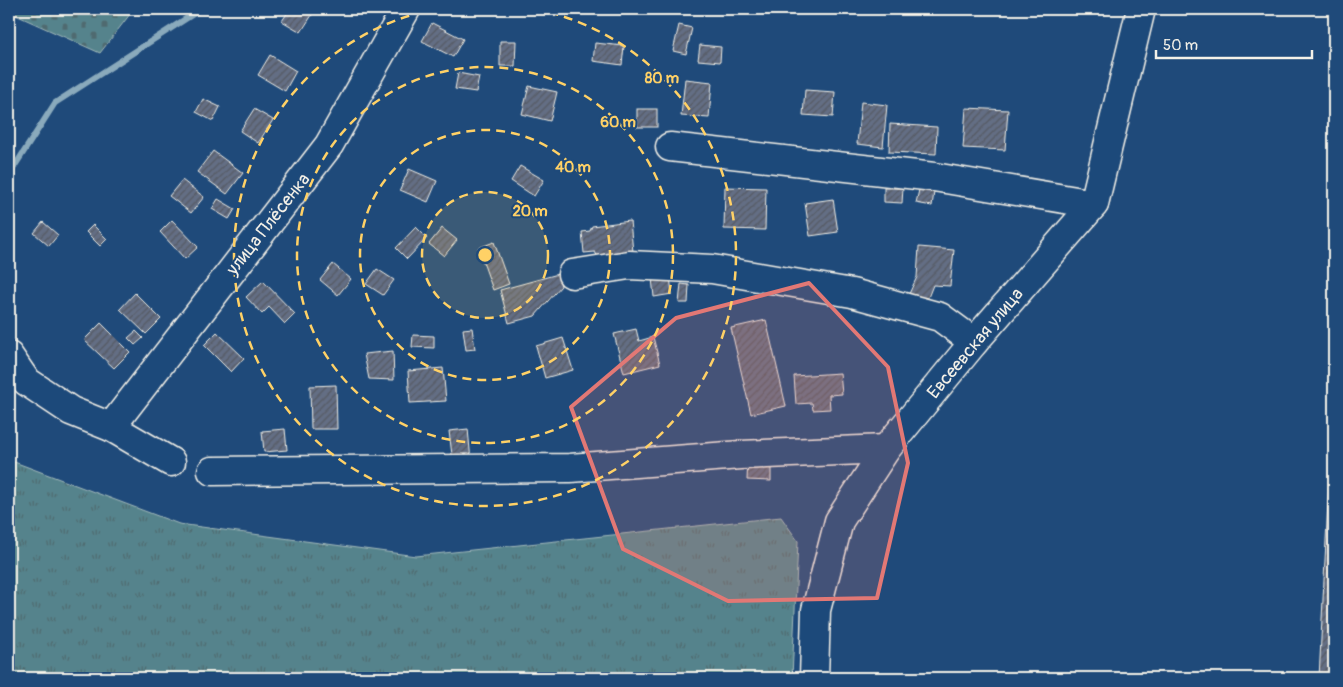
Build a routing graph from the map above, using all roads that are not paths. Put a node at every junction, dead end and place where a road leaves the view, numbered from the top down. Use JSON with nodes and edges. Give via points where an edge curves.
{"nodes":[{"id":1,"x":406,"y":9,"type":"edge"},
{"id":2,"x":1141,"y":9,"type":"edge"},
{"id":3,"x":670,"y":147,"type":"dead end"},
{"id":4,"x":1094,"y":204,"type":"junction"},
{"id":5,"x":572,"y":274,"type":"dead end"},
{"id":6,"x":974,"y":342,"type":"junction"},
{"id":7,"x":9,"y":356,"type":"edge"},
{"id":8,"x":111,"y":427,"type":"junction"},
{"id":9,"x":886,"y":449,"type":"junction"},
{"id":10,"x":171,"y":462,"type":"dead end"},
{"id":11,"x":212,"y":471,"type":"dead end"},
{"id":12,"x":814,"y":678,"type":"edge"}],
"edges":[{"from":1,"to":8,"type":"street","name":"улица Плёсенка","via":[[329,145]]},
{"from":2,"to":4,"type":"street","name":"Евсеевская улица"},
{"from":3,"to":4,"type":"street","via":[[934,177]]},
{"from":4,"to":6,"type":"street","name":"Евсеевская улица"},
{"from":5,"to":6,"type":"street","via":[[629,265],[712,269],[852,293],[940,317]]},
{"from":6,"to":9,"type":"street","name":"Евсеевская улица"},
{"from":7,"to":8,"type":"street","via":[[26,380],[71,411]]},
{"from":8,"to":10,"type":"street"},
{"from":9,"to":11,"type":"street","via":[[741,455],[570,468]]},
{"from":9,"to":12,"type":"street","name":"Евсеевская улица","via":[[839,522],[816,610]]}]}
